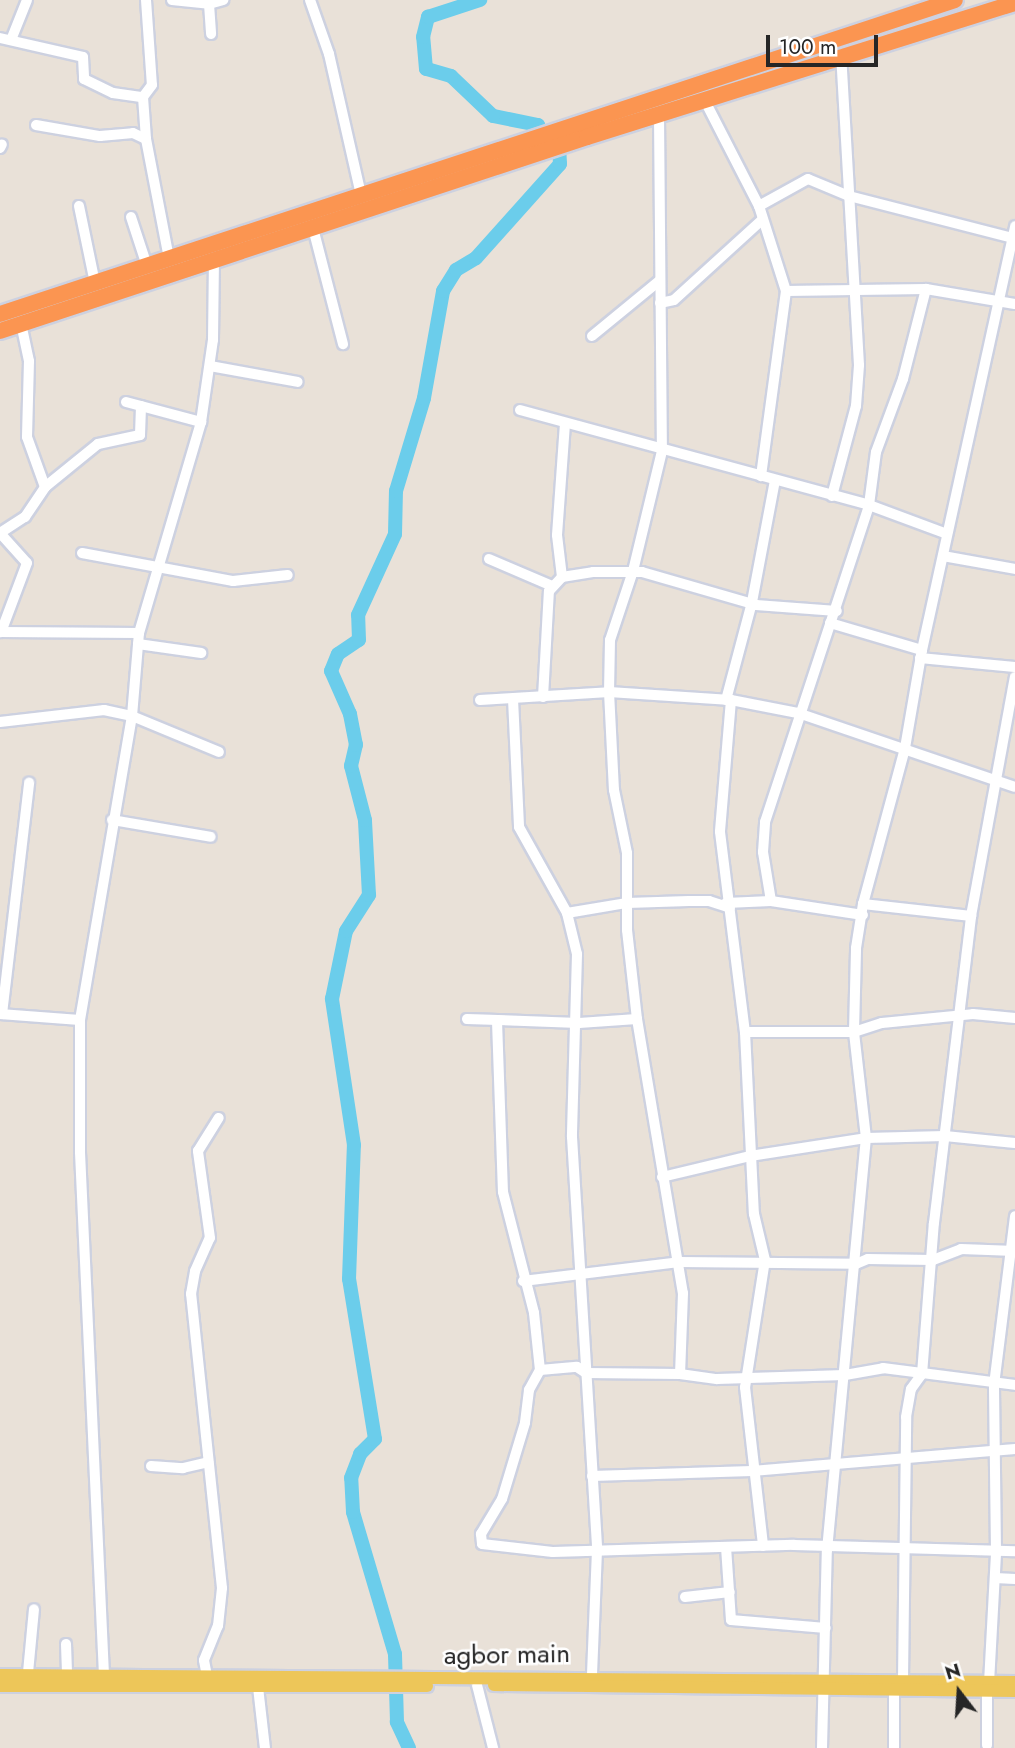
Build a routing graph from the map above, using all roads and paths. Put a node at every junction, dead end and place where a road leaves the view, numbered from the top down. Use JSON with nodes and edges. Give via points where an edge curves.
{"nodes":[{"id":1,"x":27,"y":0,"type":"edge"},
{"id":2,"x":146,"y":0,"type":"edge"},
{"id":3,"x":173,"y":0,"type":"edge"},
{"id":4,"x":223,"y":0,"type":"edge"},
{"id":5,"x":310,"y":0,"type":"edge"},
{"id":6,"x":955,"y":0,"type":"edge"},
{"id":7,"x":1015,"y":3,"type":"edge"},
{"id":8,"x":209,"y":4,"type":"junction"},
{"id":9,"x":887,"y":31,"type":"junction"},
{"id":10,"x":211,"y":34,"type":"dead end"},
{"id":11,"x":6,"y":39,"type":"edge"},
{"id":12,"x":841,"y":55,"type":"junction"},
{"id":13,"x":143,"y":97,"type":"junction"},
{"id":14,"x":705,"y":101,"type":"junction"},
{"id":15,"x":659,"y":116,"type":"junction"},
{"id":16,"x":36,"y":124,"type":"dead end"},
{"id":17,"x":146,"y":139,"type":"junction"},
{"id":18,"x":361,"y":195,"type":"junction"},
{"id":19,"x":849,"y":196,"type":"junction"},
{"id":20,"x":79,"y":206,"type":"dead end"},
{"id":21,"x":759,"y":206,"type":"junction"},
{"id":22,"x":131,"y":217,"type":"dead end"},
{"id":23,"x":762,"y":220,"type":"junction"},
{"id":24,"x":313,"y":228,"type":"junction"},
{"id":25,"x":276,"y":232,"type":"junction"},
{"id":26,"x":1014,"y":232,"type":"edge"},
{"id":27,"x":170,"y":258,"type":"junction"},
{"id":28,"x":214,"y":263,"type":"junction"},
{"id":29,"x":147,"y":266,"type":"junction"},
{"id":30,"x":659,"y":281,"type":"junction"},
{"id":31,"x":95,"y":283,"type":"junction"},
{"id":32,"x":926,"y":289,"type":"junction"},
{"id":33,"x":786,"y":291,"type":"junction"},
{"id":34,"x":856,"y":291,"type":"junction"},
{"id":35,"x":1000,"y":300,"type":"junction"},
{"id":36,"x":660,"y":303,"type":"junction"},
{"id":37,"x":1015,"y":304,"type":"edge"},
{"id":38,"x":0,"y":314,"type":"edge"},
{"id":39,"x":21,"y":324,"type":"junction"},
{"id":40,"x":0,"y":331,"type":"edge"},
{"id":41,"x":592,"y":336,"type":"dead end"},
{"id":42,"x":343,"y":344,"type":"dead end"},
{"id":43,"x":210,"y":366,"type":"junction"},
{"id":44,"x":298,"y":382,"type":"dead end"},
{"id":45,"x":126,"y":402,"type":"dead end"},
{"id":46,"x":141,"y":406,"type":"junction"},
{"id":47,"x":520,"y":410,"type":"dead end"},
{"id":48,"x":201,"y":422,"type":"junction"},
{"id":49,"x":565,"y":423,"type":"junction"},
{"id":50,"x":662,"y":451,"type":"junction"},
{"id":51,"x":761,"y":477,"type":"junction"},
{"id":52,"x":775,"y":480,"type":"junction"},
{"id":53,"x":45,"y":487,"type":"junction"},
{"id":54,"x":832,"y":496,"type":"junction"},
{"id":55,"x":869,"y":505,"type":"junction"},
{"id":56,"x":0,"y":533,"type":"edge"},
{"id":57,"x":947,"y":534,"type":"junction"},
{"id":58,"x":82,"y":553,"type":"dead end"},
{"id":59,"x":943,"y":556,"type":"junction"},
{"id":60,"x":489,"y":559,"type":"dead end"},
{"id":61,"x":157,"y":569,"type":"junction"},
{"id":62,"x":1015,"y":569,"type":"edge"},
{"id":63,"x":633,"y":571,"type":"junction"},
{"id":64,"x":288,"y":575,"type":"dead end"},
{"id":65,"x":562,"y":578,"type":"junction"},
{"id":66,"x":552,"y":586,"type":"junction"},
{"id":67,"x":752,"y":602,"type":"junction"},
{"id":68,"x":836,"y":611,"type":"junction"},
{"id":69,"x":830,"y":623,"type":"junction"},
{"id":70,"x":1,"y":632,"type":"edge"},
{"id":71,"x":138,"y":638,"type":"junction"},
{"id":72,"x":201,"y":653,"type":"dead end"},
{"id":73,"x":921,"y":654,"type":"junction"},
{"id":74,"x":1015,"y":667,"type":"edge"},
{"id":75,"x":1015,"y":677,"type":"edge"},
{"id":76,"x":608,"y":692,"type":"junction"},
{"id":77,"x":543,"y":697,"type":"junction"},
{"id":78,"x":513,"y":699,"type":"junction"},
{"id":79,"x":480,"y":700,"type":"dead end"},
{"id":80,"x":728,"y":700,"type":"junction"},
{"id":81,"x":798,"y":713,"type":"junction"},
{"id":82,"x":132,"y":716,"type":"junction"},
{"id":83,"x":0,"y":722,"type":"edge"},
{"id":84,"x":905,"y":748,"type":"junction"},
{"id":85,"x":219,"y":752,"type":"dead end"},
{"id":86,"x":996,"y":781,"type":"junction"},
{"id":87,"x":29,"y":783,"type":"dead end"},
{"id":88,"x":1015,"y":787,"type":"edge"},
{"id":89,"x":113,"y":820,"type":"junction"},
{"id":90,"x":211,"y":837,"type":"dead end"},
{"id":91,"x":709,"y":901,"type":"junction"},
{"id":92,"x":727,"y":901,"type":"junction"},
{"id":93,"x":771,"y":901,"type":"junction"},
{"id":94,"x":627,"y":903,"type":"junction"},
{"id":95,"x":863,"y":910,"type":"junction"},
{"id":96,"x":567,"y":913,"type":"junction"},
{"id":97,"x":971,"y":916,"type":"junction"},
{"id":98,"x":5,"y":931,"type":"edge"},
{"id":99,"x":1,"y":1014,"type":"edge"},
{"id":100,"x":957,"y":1017,"type":"junction"},
{"id":101,"x":1015,"y":1018,"type":"edge"},
{"id":102,"x":637,"y":1019,"type":"junction"},
{"id":103,"x":80,"y":1020,"type":"junction"},
{"id":104,"x":467,"y":1020,"type":"dead end"},
{"id":105,"x":497,"y":1021,"type":"junction"},
{"id":106,"x":579,"y":1023,"type":"junction"},
{"id":107,"x":745,"y":1032,"type":"junction"},
{"id":108,"x":855,"y":1032,"type":"junction"},
{"id":109,"x":219,"y":1118,"type":"dead end"},
{"id":110,"x":945,"y":1136,"type":"junction"},
{"id":111,"x":866,"y":1138,"type":"junction"},
{"id":112,"x":1015,"y":1143,"type":"edge"},
{"id":113,"x":750,"y":1156,"type":"junction"},
{"id":114,"x":662,"y":1177,"type":"junction"},
{"id":115,"x":1015,"y":1216,"type":"edge"},
{"id":116,"x":1012,"y":1251,"type":"edge"},
{"id":117,"x":765,"y":1260,"type":"junction"},
{"id":118,"x":933,"y":1260,"type":"junction"},
{"id":119,"x":679,"y":1262,"type":"junction"},
{"id":120,"x":856,"y":1264,"type":"junction"},
{"id":121,"x":578,"y":1273,"type":"junction"},
{"id":122,"x":523,"y":1281,"type":"junction"},
{"id":123,"x":540,"y":1370,"type":"junction"},
{"id":124,"x":586,"y":1373,"type":"junction"},
{"id":125,"x":680,"y":1374,"type":"junction"},
{"id":126,"x":922,"y":1374,"type":"junction"},
{"id":127,"x":845,"y":1375,"type":"junction"},
{"id":128,"x":746,"y":1377,"type":"junction"},
{"id":129,"x":994,"y":1385,"type":"junction"},
{"id":130,"x":1015,"y":1385,"type":"edge"},
{"id":131,"x":1015,"y":1449,"type":"edge"},
{"id":132,"x":991,"y":1453,"type":"junction"},
{"id":133,"x":902,"y":1458,"type":"junction"},
{"id":134,"x":208,"y":1462,"type":"junction"},
{"id":135,"x":834,"y":1463,"type":"junction"},
{"id":136,"x":151,"y":1466,"type":"dead end"},
{"id":137,"x":752,"y":1471,"type":"junction"},
{"id":138,"x":592,"y":1476,"type":"junction"},
{"id":139,"x":763,"y":1546,"type":"junction"},
{"id":140,"x":726,"y":1547,"type":"junction"},
{"id":141,"x":597,"y":1549,"type":"junction"},
{"id":142,"x":827,"y":1549,"type":"junction"},
{"id":143,"x":906,"y":1549,"type":"junction"},
{"id":144,"x":1015,"y":1550,"type":"edge"},
{"id":145,"x":996,"y":1552,"type":"junction"},
{"id":146,"x":995,"y":1578,"type":"junction"},
{"id":147,"x":1015,"y":1579,"type":"edge"},
{"id":148,"x":730,"y":1592,"type":"junction"},
{"id":149,"x":685,"y":1597,"type":"dead end"},
{"id":150,"x":34,"y":1609,"type":"dead end"},
{"id":151,"x":826,"y":1628,"type":"junction"},
{"id":152,"x":66,"y":1644,"type":"dead end"},
{"id":153,"x":0,"y":1675,"type":"edge"},
{"id":154,"x":67,"y":1675,"type":"junction"},
{"id":155,"x":104,"y":1675,"type":"junction"},
{"id":156,"x":207,"y":1676,"type":"junction"},
{"id":157,"x":592,"y":1677,"type":"junction"},
{"id":158,"x":28,"y":1681,"type":"junction"},
{"id":159,"x":560,"y":1682,"type":"junction"},
{"id":160,"x":1015,"y":1682,"type":"edge"},
{"id":161,"x":372,"y":1683,"type":"junction"},
{"id":162,"x":403,"y":1683,"type":"junction"},
{"id":163,"x":899,"y":1684,"type":"junction"},
{"id":164,"x":477,"y":1685,"type":"junction"},
{"id":165,"x":822,"y":1685,"type":"junction"},
{"id":166,"x":0,"y":1686,"type":"edge"},
{"id":167,"x":258,"y":1687,"type":"junction"},
{"id":168,"x":988,"y":1687,"type":"junction"},
{"id":169,"x":1015,"y":1691,"type":"edge"},
{"id":170,"x":987,"y":1745,"type":"dead end"},
{"id":171,"x":264,"y":1748,"type":"edge"},
{"id":172,"x":493,"y":1748,"type":"edge"},
{"id":173,"x":821,"y":1748,"type":"edge"},
{"id":174,"x":894,"y":1748,"type":"edge"}],
"edges":[{"from":1,"to":11,"type":"street"},
{"from":2,"to":13,"type":"street","via":[[152,85]]},
{"from":3,"to":8,"type":"street"},
{"from":4,"to":8,"type":"street"},
{"from":5,"to":18,"type":"street","via":[[330,54]]},
{"from":6,"to":9,"type":"highway"},
{"from":7,"to":9,"type":"highway"},
{"from":8,"to":10,"type":"street"},
{"from":9,"to":12,"type":"highway"},
{"from":9,"to":18,"type":"highway","via":[[522,141]]},
{"from":11,"to":13,"type":"street","via":[[83,57],[84,79],[113,93]]},
{"from":12,"to":14,"type":"highway"},
{"from":12,"to":19,"type":"street"},
{"from":13,"to":17,"type":"street"},
{"from":14,"to":15,"type":"highway"},
{"from":14,"to":21,"type":"street"},
{"from":15,"to":24,"type":"highway"},
{"from":15,"to":30,"type":"street"},
{"from":16,"to":17,"type":"street","via":[[100,136],[133,132]]},
{"from":17,"to":27,"type":"street"},
{"from":18,"to":25,"type":"highway"},
{"from":19,"to":21,"type":"street","via":[[802,180]]},
{"from":19,"to":26,"type":"street"},
{"from":19,"to":34,"type":"street"},
{"from":20,"to":31,"type":"street"},
{"from":21,"to":23,"type":"street"},
{"from":22,"to":29,"type":"street"},
{"from":23,"to":33,"type":"street","via":[[776,248]]},
{"from":23,"to":36,"type":"street","via":[[674,300]]},
{"from":24,"to":25,"type":"highway"},
{"from":24,"to":42,"type":"street"},
{"from":25,"to":27,"type":"highway"},
{"from":25,"to":28,"type":"highway"},
{"from":26,"to":35,"type":"street"},
{"from":27,"to":29,"type":"highway"},
{"from":28,"to":39,"type":"highway"},
{"from":28,"to":43,"type":"street"},
{"from":29,"to":31,"type":"highway"},
{"from":30,"to":36,"type":"street"},
{"from":30,"to":41,"type":"street"},
{"from":31,"to":38,"type":"highway"},
{"from":32,"to":34,"type":"street"},
{"from":32,"to":35,"type":"street"},
{"from":32,"to":55,"type":"street","via":[[903,379],[876,452]]},
{"from":33,"to":34,"type":"street"},
{"from":33,"to":51,"type":"street"},
{"from":34,"to":54,"type":"street","via":[[856,406]]},
{"from":35,"to":37,"type":"street"},
{"from":35,"to":57,"type":"street"},
{"from":36,"to":50,"type":"street"},
{"from":39,"to":40,"type":"highway"},
{"from":39,"to":53,"type":"street","via":[[29,361],[27,437]]},
{"from":43,"to":44,"type":"street"},
{"from":43,"to":48,"type":"street"},
{"from":45,"to":46,"type":"street"},
{"from":46,"to":48,"type":"street"},
{"from":46,"to":53,"type":"street","via":[[140,435],[98,444]]},
{"from":47,"to":49,"type":"street"},
{"from":48,"to":61,"type":"street"},
{"from":49,"to":50,"type":"street"},
{"from":49,"to":65,"type":"street","via":[[556,535]]},
{"from":50,"to":51,"type":"street"},
{"from":50,"to":63,"type":"street"},
{"from":51,"to":52,"type":"street"},
{"from":52,"to":54,"type":"street"},
{"from":52,"to":67,"type":"street"},
{"from":53,"to":56,"type":"street","via":[[25,517]]},
{"from":54,"to":55,"type":"street"},
{"from":55,"to":57,"type":"street"},
{"from":55,"to":68,"type":"street"},
{"from":56,"to":70,"type":"street","via":[[27,563]]},
{"from":57,"to":59,"type":"street"},
{"from":58,"to":61,"type":"street"},
{"from":59,"to":62,"type":"street"},
{"from":59,"to":73,"type":"street"},
{"from":60,"to":66,"type":"street"},
{"from":61,"to":64,"type":"street","via":[[233,582]]},
{"from":61,"to":71,"type":"street"},
{"from":63,"to":65,"type":"street"},
{"from":63,"to":67,"type":"street"},
{"from":63,"to":76,"type":"street","via":[[610,640]]},
{"from":65,"to":66,"type":"street"},
{"from":66,"to":77,"type":"street"},
{"from":67,"to":68,"type":"street"},
{"from":67,"to":80,"type":"street"},
{"from":68,"to":69,"type":"street"},
{"from":69,"to":73,"type":"street"},
{"from":69,"to":81,"type":"street"},
{"from":70,"to":71,"type":"street"},
{"from":71,"to":72,"type":"street"},
{"from":71,"to":82,"type":"street"},
{"from":73,"to":74,"type":"street"},
{"from":73,"to":84,"type":"street"},
{"from":75,"to":86,"type":"street"},
{"from":76,"to":77,"type":"street"},
{"from":76,"to":80,"type":"street"},
{"from":76,"to":94,"type":"street","via":[[614,790],[627,853]]},
{"from":77,"to":78,"type":"street"},
{"from":78,"to":79,"type":"street"},
{"from":78,"to":96,"type":"street","via":[[519,827]]},
{"from":80,"to":81,"type":"street"},
{"from":80,"to":92,"type":"street","via":[[720,832]]},
{"from":81,"to":84,"type":"street"},
{"from":81,"to":93,"type":"street","via":[[765,822],[763,852]]},
{"from":82,"to":83,"type":"street","via":[[104,710]]},
{"from":82,"to":85,"type":"street"},
{"from":82,"to":89,"type":"street"},
{"from":84,"to":86,"type":"street"},
{"from":84,"to":95,"type":"street"},
{"from":86,"to":88,"type":"street"},
{"from":86,"to":97,"type":"street"},
{"from":87,"to":98,"type":"street"},
{"from":89,"to":90,"type":"street"},
{"from":89,"to":103,"type":"street"},
{"from":91,"to":92,"type":"street"},
{"from":91,"to":92,"type":"street"},
{"from":91,"to":94,"type":"street"},
{"from":92,"to":93,"type":"street"},
{"from":92,"to":107,"type":"street"},
{"from":93,"to":95,"type":"street"},
{"from":94,"to":96,"type":"street"},
{"from":94,"to":102,"type":"street"},
{"from":95,"to":97,"type":"street"},
{"from":95,"to":108,"type":"street","via":[[854,968]]},
{"from":96,"to":106,"type":"street","via":[[578,954]]},
{"from":97,"to":100,"type":"street"},
{"from":98,"to":99,"type":"street"},
{"from":99,"to":103,"type":"street"},
{"from":100,"to":101,"type":"street"},
{"from":100,"to":108,"type":"street","via":[[882,1023]]},
{"from":100,"to":110,"type":"street"},
{"from":102,"to":106,"type":"street"},
{"from":102,"to":114,"type":"street"},
{"from":103,"to":155,"type":"street","via":[[80,1152]]},
{"from":104,"to":105,"type":"street"},
{"from":105,"to":106,"type":"street"},
{"from":105,"to":122,"type":"street","via":[[503,1192]]},
{"from":106,"to":121,"type":"street","via":[[572,1137]]},
{"from":107,"to":108,"type":"street"},
{"from":107,"to":113,"type":"street"},
{"from":108,"to":111,"type":"street"},
{"from":109,"to":134,"type":"street","via":[[198,1151],[210,1238],[195,1271],[191,1294]]},
{"from":110,"to":111,"type":"street"},
{"from":110,"to":112,"type":"street"},
{"from":110,"to":118,"type":"street"},
{"from":111,"to":113,"type":"street"},
{"from":111,"to":120,"type":"street"},
{"from":113,"to":114,"type":"street"},
{"from":113,"to":117,"type":"street","via":[[754,1214]]},
{"from":114,"to":119,"type":"street"},
{"from":115,"to":116,"type":"street"},
{"from":116,"to":118,"type":"street","via":[[961,1249]]},
{"from":116,"to":129,"type":"street"},
{"from":117,"to":119,"type":"street"},
{"from":117,"to":120,"type":"street"},
{"from":117,"to":128,"type":"street"},
{"from":118,"to":120,"type":"street","via":[[868,1259]]},
{"from":118,"to":126,"type":"street"},
{"from":119,"to":121,"type":"street"},
{"from":119,"to":125,"type":"street","via":[[683,1293]]},
{"from":120,"to":127,"type":"street"},
{"from":121,"to":122,"type":"street"},
{"from":121,"to":124,"type":"street"},
{"from":122,"to":123,"type":"street","via":[[534,1313]]},
{"from":123,"to":124,"type":"street","via":[[577,1367]]},
{"from":123,"to":141,"type":"street","via":[[529,1390],[525,1423],[502,1499],[479,1541],[522,1550]]},
{"from":124,"to":125,"type":"street"},
{"from":124,"to":138,"type":"street"},
{"from":125,"to":128,"type":"street"},
{"from":126,"to":127,"type":"street","via":[[883,1368]]},
{"from":126,"to":129,"type":"street"},
{"from":126,"to":133,"type":"street","via":[[911,1389]]},
{"from":127,"to":128,"type":"street"},
{"from":127,"to":135,"type":"street","via":[[840,1446]]},
{"from":128,"to":137,"type":"street"},
{"from":129,"to":130,"type":"street"},
{"from":129,"to":132,"type":"street"},
{"from":131,"to":132,"type":"street"},
{"from":132,"to":133,"type":"street","via":[[955,1451]]},
{"from":132,"to":145,"type":"street"},
{"from":133,"to":135,"type":"street"},
{"from":133,"to":143,"type":"street"},
{"from":134,"to":136,"type":"street","via":[[183,1468]]},
{"from":134,"to":156,"type":"street","via":[[222,1588],[218,1626],[204,1660]]},
{"from":135,"to":137,"type":"street"},
{"from":135,"to":142,"type":"street"},
{"from":137,"to":138,"type":"street"},
{"from":137,"to":139,"type":"street"},
{"from":138,"to":141,"type":"street"},
{"from":139,"to":140,"type":"street"},
{"from":139,"to":142,"type":"street"},
{"from":140,"to":141,"type":"street"},
{"from":140,"to":148,"type":"street"},
{"from":141,"to":157,"type":"street"},
{"from":142,"to":143,"type":"street"},
{"from":142,"to":151,"type":"street"},
{"from":143,"to":145,"type":"street"},
{"from":143,"to":163,"type":"street"},
{"from":144,"to":145,"type":"street"},
{"from":145,"to":146,"type":"street"},
{"from":146,"to":147,"type":"street"},
{"from":146,"to":168,"type":"street"},
{"from":148,"to":149,"type":"street"},
{"from":148,"to":151,"type":"street","via":[[732,1620]]},
{"from":150,"to":158,"type":"street"},
{"from":151,"to":165,"type":"street"},
{"from":152,"to":154,"type":"street"},
{"from":153,"to":158,"type":"main road","name":"agbor main"},
{"from":154,"to":155,"type":"main road","name":"agbor main"},
{"from":154,"to":158,"type":"main road","name":"agbor main"},
{"from":155,"to":156,"type":"main road","name":"agbor main"},
{"from":156,"to":161,"type":"main road","name":"agbor main"},
{"from":157,"to":159,"type":"main road","name":"agbor main"},
{"from":157,"to":165,"type":"main road","name":"agbor main"},
{"from":158,"to":166,"type":"main road","name":"agbor main"},
{"from":158,"to":167,"type":"main road","name":"agbor main"},
{"from":159,"to":162,"type":"main road","name":"agbor main"},
{"from":159,"to":164,"type":"main road","name":"agbor main"},
{"from":159,"to":165,"type":"main road","name":"agbor main"},
{"from":160,"to":168,"type":"main road","name":"agbor main"},
{"from":161,"to":162,"type":"main road","name":"agbor main"},
{"from":161,"to":167,"type":"main road","name":"agbor main"},
{"from":162,"to":164,"type":"main road","name":"agbor main"},
{"from":163,"to":165,"type":"main road","name":"agbor main"},
{"from":163,"to":168,"type":"main road","name":"agbor main"},
{"from":163,"to":174,"type":"street"},
{"from":164,"to":172,"type":"street"},
{"from":165,"to":173,"type":"street"},
{"from":167,"to":171,"type":"street"},
{"from":168,"to":169,"type":"main road","name":"agbor main"},
{"from":168,"to":170,"type":"street"}]}
